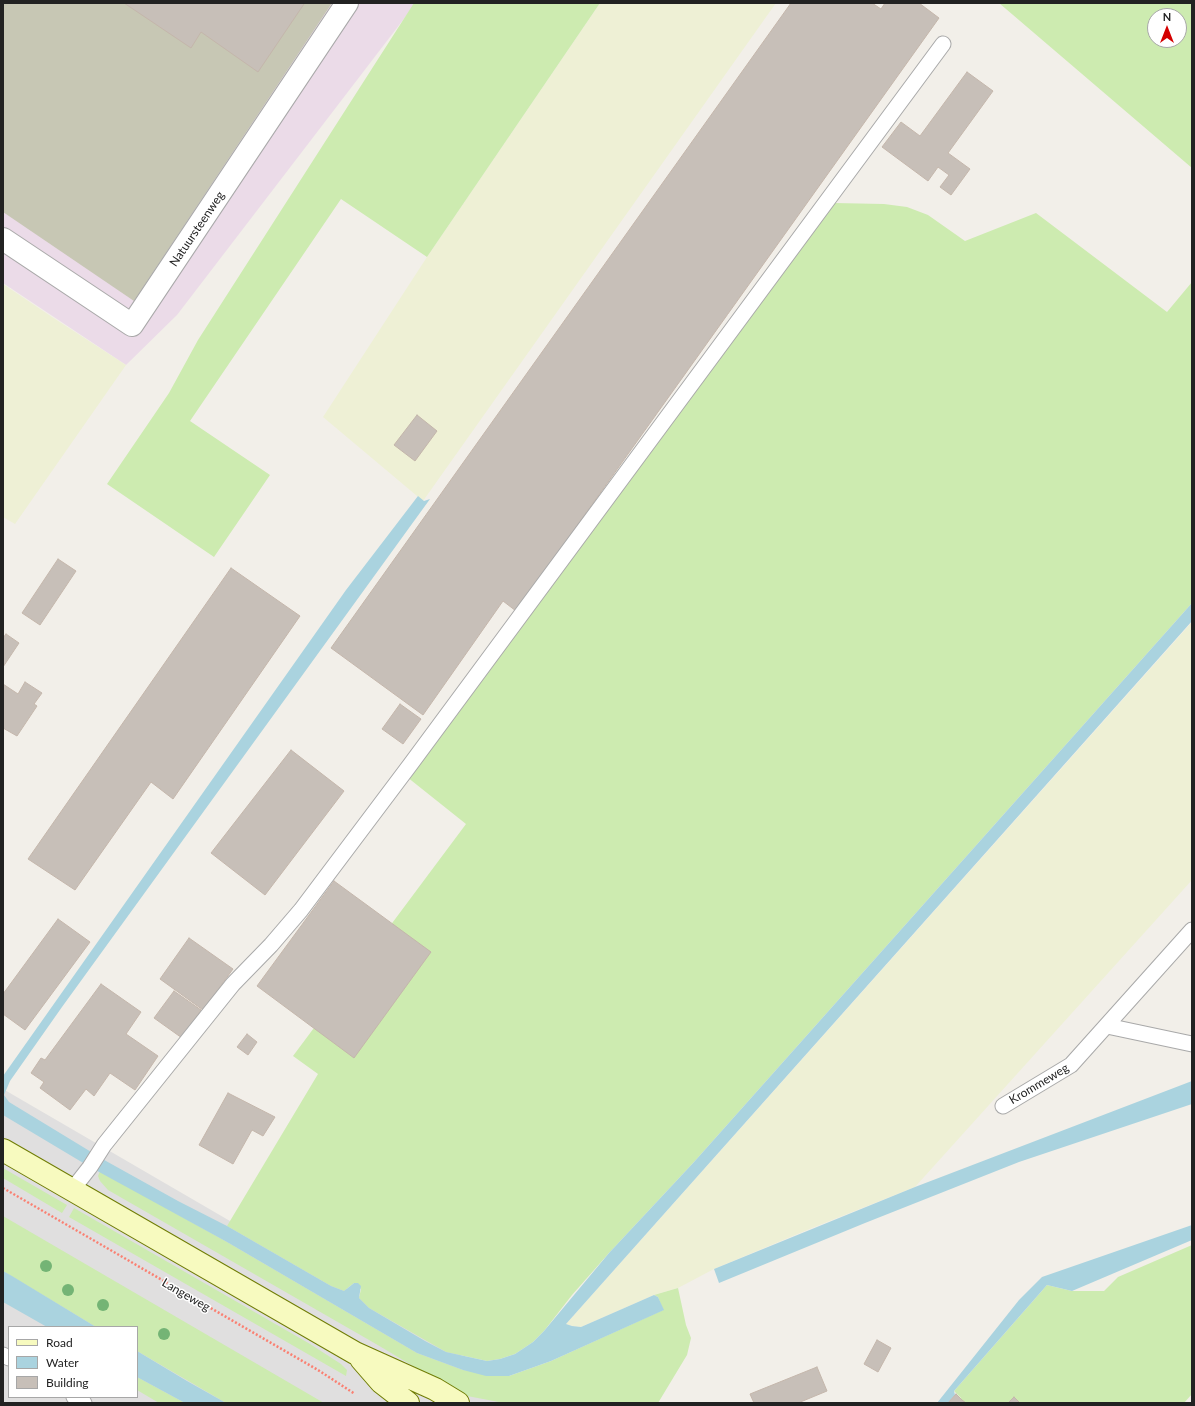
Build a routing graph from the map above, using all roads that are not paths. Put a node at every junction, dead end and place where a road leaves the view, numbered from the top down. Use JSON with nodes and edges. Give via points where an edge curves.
{"nodes":[{"id":1,"x":347,"y":3,"type":"edge"},
{"id":2,"x":943,"y":44,"type":"dead end"},
{"id":3,"x":3,"y":239,"type":"edge"},
{"id":4,"x":1192,"y":930,"type":"edge"},
{"id":5,"x":1106,"y":1026,"type":"junction"},
{"id":6,"x":1192,"y":1044,"type":"edge"},
{"id":7,"x":1002,"y":1106,"type":"dead end"},
{"id":8,"x":3,"y":1150,"type":"edge"},
{"id":9,"x":72,"y":1190,"type":"junction"},
{"id":10,"x":355,"y":1353,"type":"junction"},
{"id":11,"x":408,"y":1403,"type":"edge"},
{"id":12,"x":458,"y":1403,"type":"edge"}],
"edges":[{"from":1,"to":3,"type":"street","name":"Natuursteenweg","via":[[132,325]]},
{"from":2,"to":9,"type":"lane","via":[[305,904],[271,945],[233,984],[104,1145]]},
{"from":4,"to":5,"type":"lane","name":"Krommeweg"},
{"from":5,"to":6,"type":"lane"},
{"from":5,"to":7,"type":"lane","name":"Krommeweg","via":[[1071,1065]]},
{"from":8,"to":9,"type":"main road"},
{"from":9,"to":10,"type":"main road"},
{"from":10,"to":11,"type":"main road","via":[[381,1382]]},
{"from":10,"to":12,"type":"main road","via":[[435,1389]]}]}
